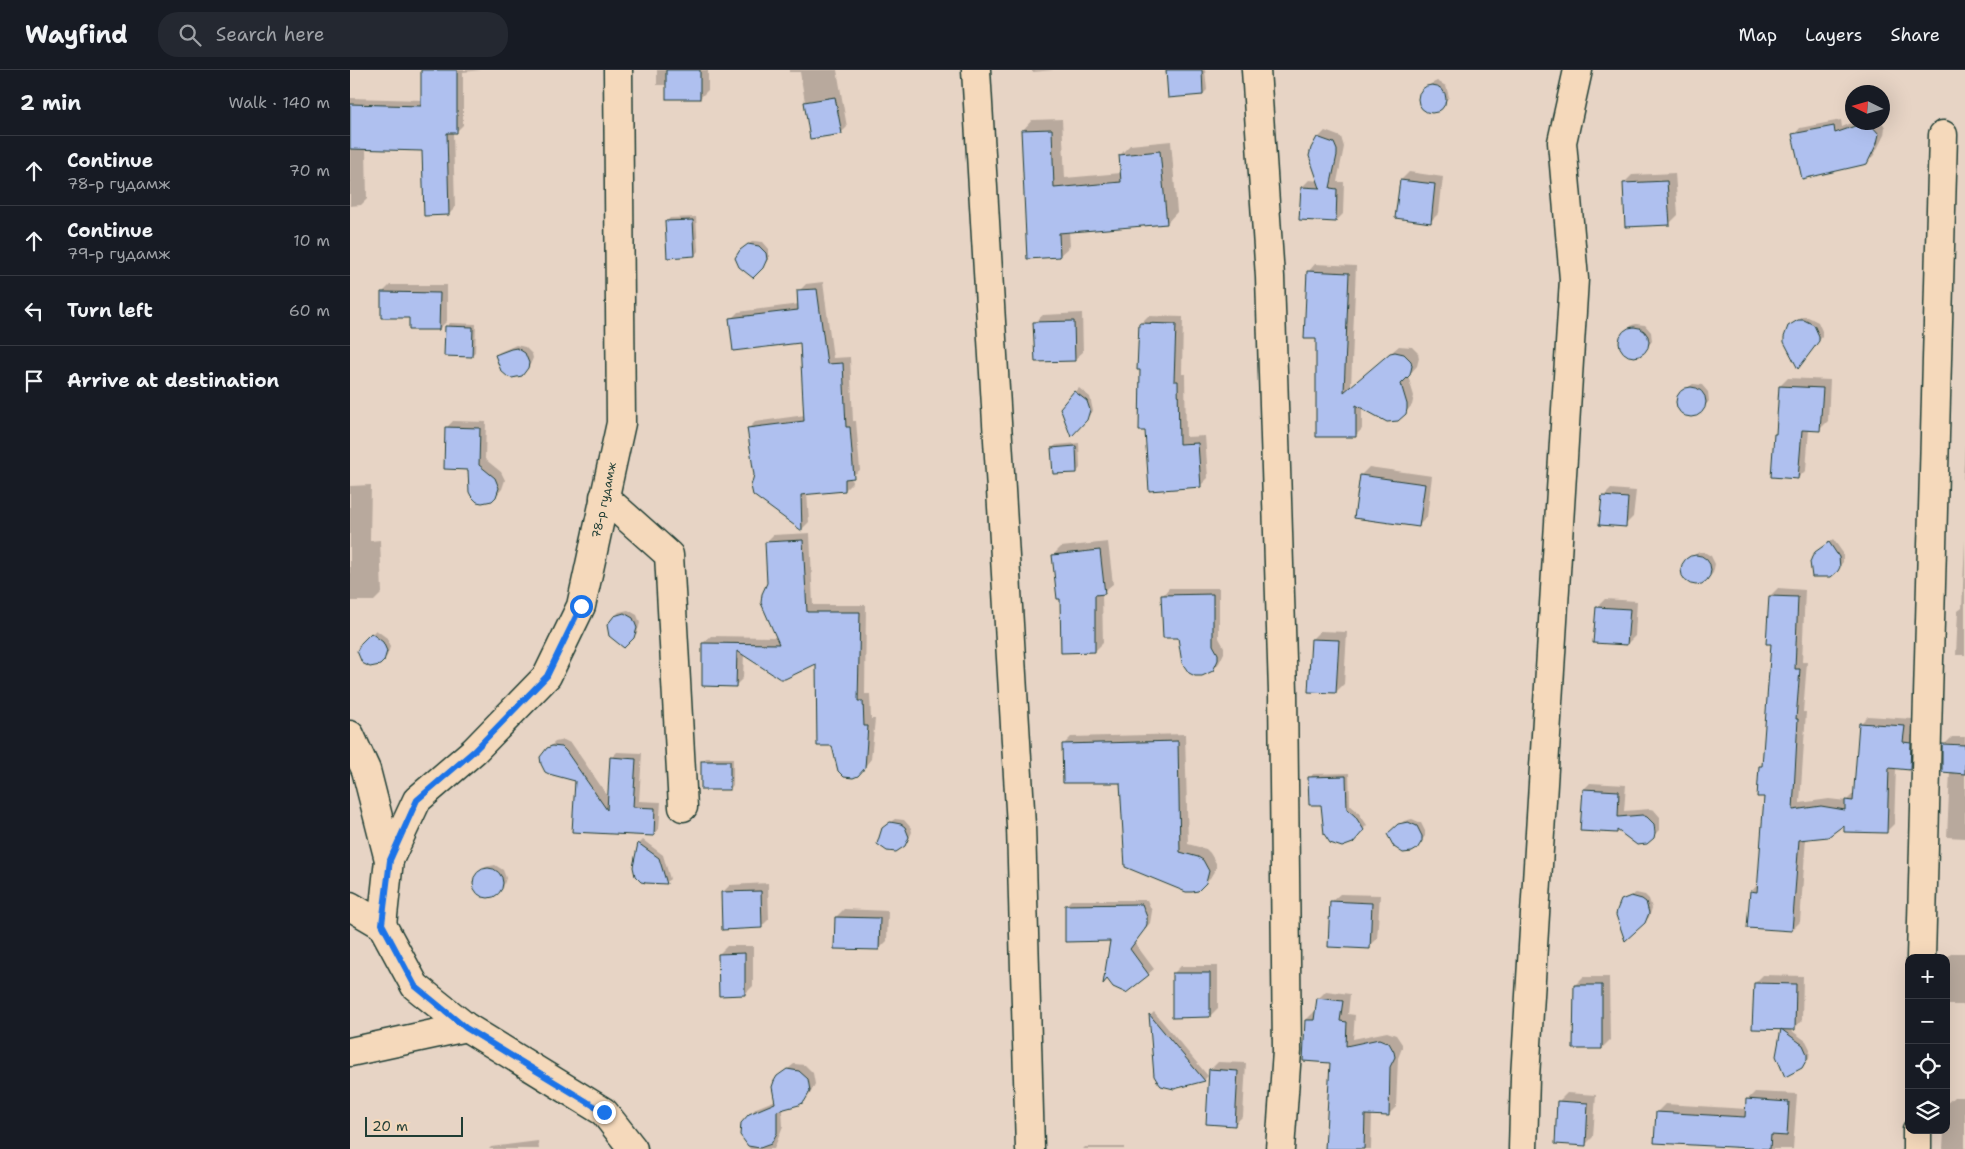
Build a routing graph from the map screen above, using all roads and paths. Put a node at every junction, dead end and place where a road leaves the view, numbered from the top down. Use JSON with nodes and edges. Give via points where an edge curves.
{"nodes":[{"id":1,"x":618,"y":70,"type":"edge"},
{"id":2,"x":976,"y":70,"type":"edge"},
{"id":3,"x":1256,"y":70,"type":"edge"},
{"id":4,"x":1578,"y":70,"type":"edge"},
{"id":5,"x":1943,"y":135,"type":"dead end"},
{"id":6,"x":604,"y":497,"type":"junction"},
{"id":7,"x":350,"y":735,"type":"edge"},
{"id":8,"x":684,"y":806,"type":"dead end"},
{"id":9,"x":390,"y":860,"type":"junction"},
{"id":10,"x":350,"y":906,"type":"edge"},
{"id":11,"x":382,"y":924,"type":"junction"},
{"id":12,"x":1921,"y":954,"type":"edge"},
{"id":13,"x":466,"y":1028,"type":"junction"},
{"id":14,"x":350,"y":1052,"type":"edge"},
{"id":15,"x":1917,"y":1134,"type":"edge"},
{"id":16,"x":633,"y":1149,"type":"edge"},
{"id":17,"x":1030,"y":1149,"type":"edge"},
{"id":18,"x":1280,"y":1149,"type":"edge"},
{"id":19,"x":1522,"y":1149,"type":"edge"},
{"id":20,"x":1917,"y":1149,"type":"edge"}],
"edges":[{"from":1,"to":6,"type":"street","name":"78-р гудамж","via":[[621,423]]},
{"from":2,"to":17,"type":"street","via":[[1021,826]]},
{"from":3,"to":18,"type":"street","via":[[1270,276],[1283,692],[1287,1051]]},
{"from":4,"to":19,"type":"street","via":[[1562,142],[1574,279]]},
{"from":5,"to":12,"type":"street"},
{"from":6,"to":8,"type":"street","via":[[669,555]]},
{"from":6,"to":9,"type":"street","name":"78-р гудамж","via":[[581,606],[547,676],[474,751],[417,800]]},
{"from":7,"to":9,"type":"street","via":[[366,770]]},
{"from":9,"to":11,"type":"street"},
{"from":10,"to":11,"type":"street"},
{"from":11,"to":13,"type":"street","via":[[415,986]]},
{"from":13,"to":14,"type":"street"},
{"from":13,"to":16,"type":"street","via":[[604,1112]]},
{"from":15,"to":20,"type":"street"}]}
